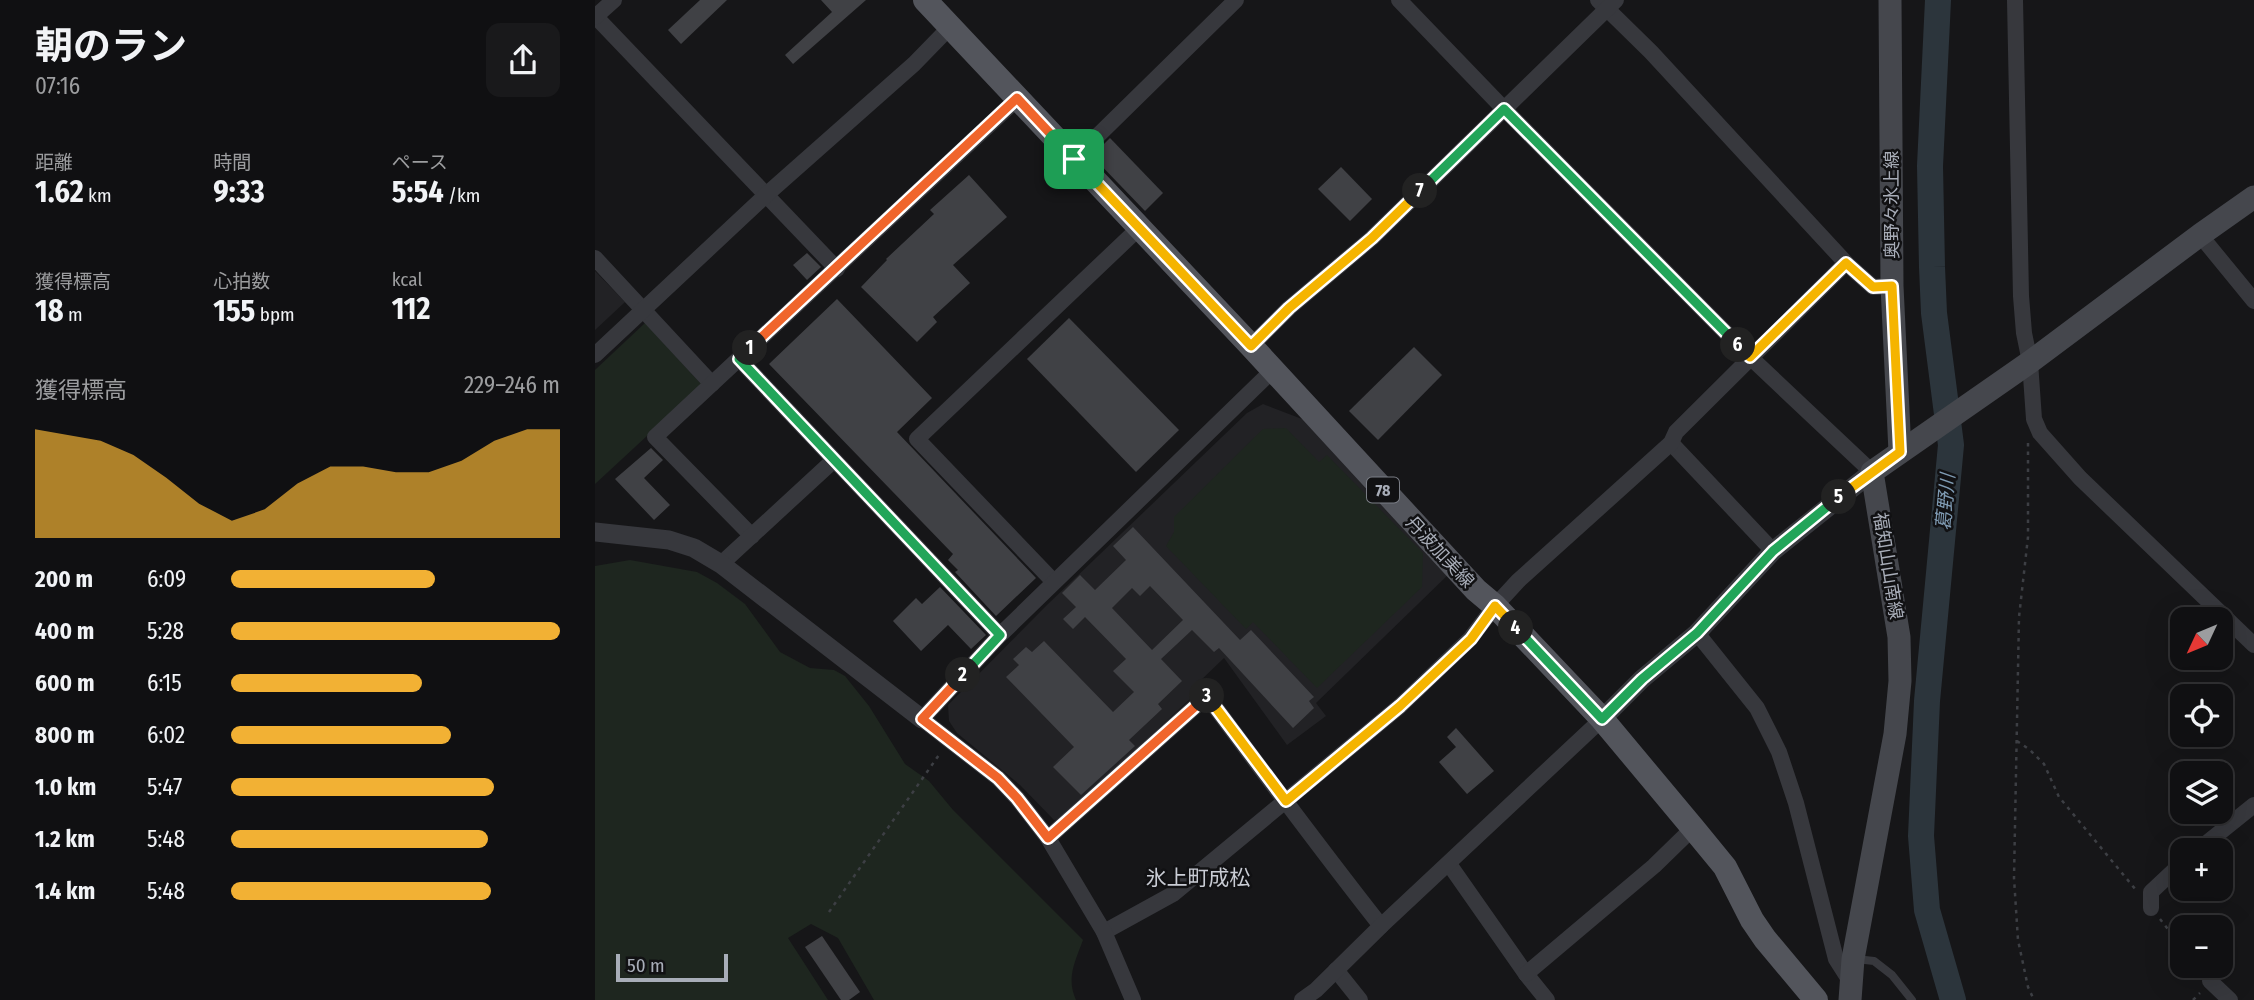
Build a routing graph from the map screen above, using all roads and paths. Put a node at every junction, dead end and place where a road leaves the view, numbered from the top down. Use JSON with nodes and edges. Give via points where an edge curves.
{"nodes":[{"id":1,"x":614,"y":0,"type":"edge"},
{"id":2,"x":1236,"y":0,"type":"edge"},
{"id":3,"x":1399,"y":0,"type":"edge"},
{"id":4,"x":1890,"y":0,"type":"edge"},
{"id":5,"x":2015,"y":0,"type":"edge"},
{"id":6,"x":932,"y":3,"type":"edge"},
{"id":7,"x":1607,"y":3,"type":"edge"},
{"id":8,"x":595,"y":16,"type":"edge"},
{"id":9,"x":950,"y":27,"type":"junction"},
{"id":10,"x":1017,"y":98,"type":"junction"},
{"id":11,"x":1504,"y":109,"type":"junction"},
{"id":12,"x":1074,"y":159,"type":"junction"},
{"id":13,"x":766,"y":195,"type":"junction"},
{"id":14,"x":2254,"y":197,"type":"edge"},
{"id":15,"x":1139,"y":228,"type":"junction"},
{"id":16,"x":2200,"y":235,"type":"junction"},
{"id":17,"x":595,"y":258,"type":"edge"},
{"id":18,"x":1846,"y":263,"type":"junction"},
{"id":19,"x":837,"y":269,"type":"junction"},
{"id":20,"x":1892,"y":286,"type":"junction"},
{"id":21,"x":2254,"y":301,"type":"edge"},
{"id":22,"x":642,"y":311,"type":"junction"},
{"id":23,"x":1251,"y":346,"type":"junction"},
{"id":24,"x":595,"y":355,"type":"edge"},
{"id":25,"x":1750,"y":357,"type":"junction"},
{"id":26,"x":739,"y":359,"type":"junction"},
{"id":27,"x":2027,"y":364,"type":"junction"},
{"id":28,"x":1273,"y":370,"type":"junction"},
{"id":29,"x":712,"y":384,"type":"junction"},
{"id":30,"x":2034,"y":419,"type":"junction"},
{"id":31,"x":1671,"y":443,"type":"junction"},
{"id":32,"x":1903,"y":449,"type":"junction"},
{"id":33,"x":834,"y":460,"type":"junction"},
{"id":34,"x":1872,"y":472,"type":"junction"},
{"id":35,"x":595,"y":533,"type":"edge"},
{"id":36,"x":752,"y":536,"type":"junction"},
{"id":37,"x":1773,"y":551,"type":"junction"},
{"id":38,"x":721,"y":564,"type":"junction"},
{"id":39,"x":1054,"y":582,"type":"junction"},
{"id":40,"x":1495,"y":606,"type":"junction"},
{"id":41,"x":1697,"y":633,"type":"junction"},
{"id":42,"x":1000,"y":635,"type":"junction"},
{"id":43,"x":2254,"y":645,"type":"edge"},
{"id":44,"x":922,"y":719,"type":"junction"},
{"id":45,"x":1602,"y":719,"type":"junction"},
{"id":46,"x":2016,"y":740,"type":"junction"},
{"id":47,"x":949,"y":741,"type":"junction"},
{"id":48,"x":1286,"y":801,"type":"junction"},
{"id":49,"x":2254,"y":805,"type":"edge"},
{"id":50,"x":1693,"y":828,"type":"junction"},
{"id":51,"x":1048,"y":838,"type":"junction"},
{"id":52,"x":2213,"y":838,"type":"edge"},
{"id":53,"x":1449,"y":864,"type":"junction"},
{"id":54,"x":2170,"y":874,"type":"edge"},
{"id":55,"x":2151,"y":908,"type":"junction"},
{"id":56,"x":829,"y":912,"type":"dead end"},
{"id":57,"x":1381,"y":926,"type":"junction"},
{"id":58,"x":1104,"y":932,"type":"junction"},
{"id":59,"x":2170,"y":932,"type":"edge"},
{"id":60,"x":1336,"y":970,"type":"junction"},
{"id":61,"x":1526,"y":974,"type":"junction"},
{"id":62,"x":2210,"y":981,"type":"dead end"},
{"id":63,"x":1849,"y":986,"type":"edge"},
{"id":64,"x":1544,"y":999,"type":"edge"},
{"id":65,"x":1133,"y":1000,"type":"edge"},
{"id":66,"x":1302,"y":1000,"type":"edge"},
{"id":67,"x":1360,"y":1000,"type":"edge"},
{"id":68,"x":1816,"y":1000,"type":"edge"},
{"id":69,"x":1912,"y":1000,"type":"edge"},
{"id":70,"x":2034,"y":1000,"type":"edge"},
{"id":71,"x":2230,"y":1000,"type":"edge"}],
"edges":[{"from":1,"to":8,"type":"street"},
{"from":2,"to":12,"type":"street"},
{"from":3,"to":11,"type":"street"},
{"from":4,"to":20,"type":"main road","name":"奥野々氷上線"},
{"from":5,"to":27,"type":"street","via":[[2021,296]]},
{"from":6,"to":9,"type":"main road","name":"丹波加美線","number":"78"},
{"from":7,"to":11,"type":"street"},
{"from":7,"to":18,"type":"street"},
{"from":8,"to":13,"type":"street"},
{"from":9,"to":10,"type":"main road","name":"丹波加美線","number":"78"},
{"from":9,"to":13,"type":"street"},
{"from":10,"to":12,"type":"main road","name":"丹波加美線","number":"78"},
{"from":10,"to":19,"type":"street"},
{"from":11,"to":23,"type":"street","via":[[1372,238]]},
{"from":11,"to":25,"type":"street"},
{"from":12,"to":15,"type":"main road","name":"丹波加美線","number":"78"},
{"from":13,"to":19,"type":"street"},
{"from":13,"to":22,"type":"street"},
{"from":14,"to":16,"type":"main road"},
{"from":15,"to":23,"type":"main road","name":"丹波加美線","number":"78"},
{"from":15,"to":39,"type":"street","via":[[917,439]]},
{"from":16,"to":21,"type":"street"},
{"from":16,"to":27,"type":"main road"},
{"from":17,"to":22,"type":"street"},
{"from":18,"to":20,"type":"street","via":[[1873,287]]},
{"from":18,"to":25,"type":"street"},
{"from":19,"to":26,"type":"street"},
{"from":20,"to":32,"type":"main road","name":"奥野々氷上線"},
{"from":22,"to":24,"type":"street"},
{"from":22,"to":29,"type":"street"},
{"from":23,"to":28,"type":"main road","name":"丹波加美線","number":"78"},
{"from":25,"to":31,"type":"street","via":[[1676,432]]},
{"from":25,"to":34,"type":"street"},
{"from":26,"to":29,"type":"street"},
{"from":26,"to":33,"type":"street"},
{"from":27,"to":30,"type":"street"},
{"from":27,"to":32,"type":"main road"},
{"from":28,"to":39,"type":"street"},
{"from":28,"to":40,"type":"main road","name":"丹波加美線","number":"78"},
{"from":29,"to":36,"type":"street","via":[[655,436]]},
{"from":30,"to":43,"type":"street","via":[[2040,433],[2080,478]]},
{"from":30,"to":46,"type":"path","via":[[2028,431],[2028,537],[2019,617]]},
{"from":31,"to":37,"type":"street"},
{"from":31,"to":40,"type":"street"},
{"from":32,"to":34,"type":"main road"},
{"from":33,"to":36,"type":"street"},
{"from":33,"to":42,"type":"street"},
{"from":34,"to":37,"type":"street"},
{"from":34,"to":63,"type":"main road","name":"福知山山南線","via":[[1898,628],[1900,681],[1895,734]]},
{"from":35,"to":38,"type":"street","via":[[669,540]]},
{"from":36,"to":38,"type":"street"},
{"from":37,"to":41,"type":"street"},
{"from":38,"to":44,"type":"street"},
{"from":39,"to":42,"type":"street"},
{"from":40,"to":45,"type":"main road","name":"丹波加美線","number":"78"},
{"from":40,"to":48,"type":"street","via":[[1471,639],[1400,706]]},
{"from":41,"to":45,"type":"street"},
{"from":41,"to":63,"type":"street","via":[[1757,708],[1779,752],[1836,959]]},
{"from":42,"to":44,"type":"street"},
{"from":44,"to":47,"type":"street"},
{"from":45,"to":50,"type":"main road","name":"丹波加美線","number":"78"},
{"from":45,"to":53,"type":"street"},
{"from":46,"to":55,"type":"path","via":[[2044,764],[2059,797]]},
{"from":46,"to":70,"type":"path","via":[[2018,940]]},
{"from":47,"to":51,"type":"street","via":[[998,778]]},
{"from":47,"to":56,"type":"path"},
{"from":48,"to":51,"type":"street","via":[[1207,696]]},
{"from":48,"to":57,"type":"street"},
{"from":48,"to":58,"type":"street","via":[[1173,894]]},
{"from":49,"to":52,"type":"street"},
{"from":50,"to":61,"type":"street"},
{"from":50,"to":68,"type":"main road","name":"丹波加美線","number":"78","via":[[1724,867],[1765,939]]},
{"from":51,"to":58,"type":"street"},
{"from":53,"to":57,"type":"street"},
{"from":53,"to":61,"type":"street"},
{"from":54,"to":55,"type":"street","via":[[2151,892]]},
{"from":55,"to":59,"type":"path"},
{"from":57,"to":60,"type":"street"},
{"from":58,"to":65,"type":"street"},
{"from":60,"to":66,"type":"street"},
{"from":60,"to":67,"type":"street"},
{"from":61,"to":64,"type":"street"},
{"from":62,"to":71,"type":"street"},
{"from":63,"to":69,"type":"lane","via":[[1874,961]]}]}
